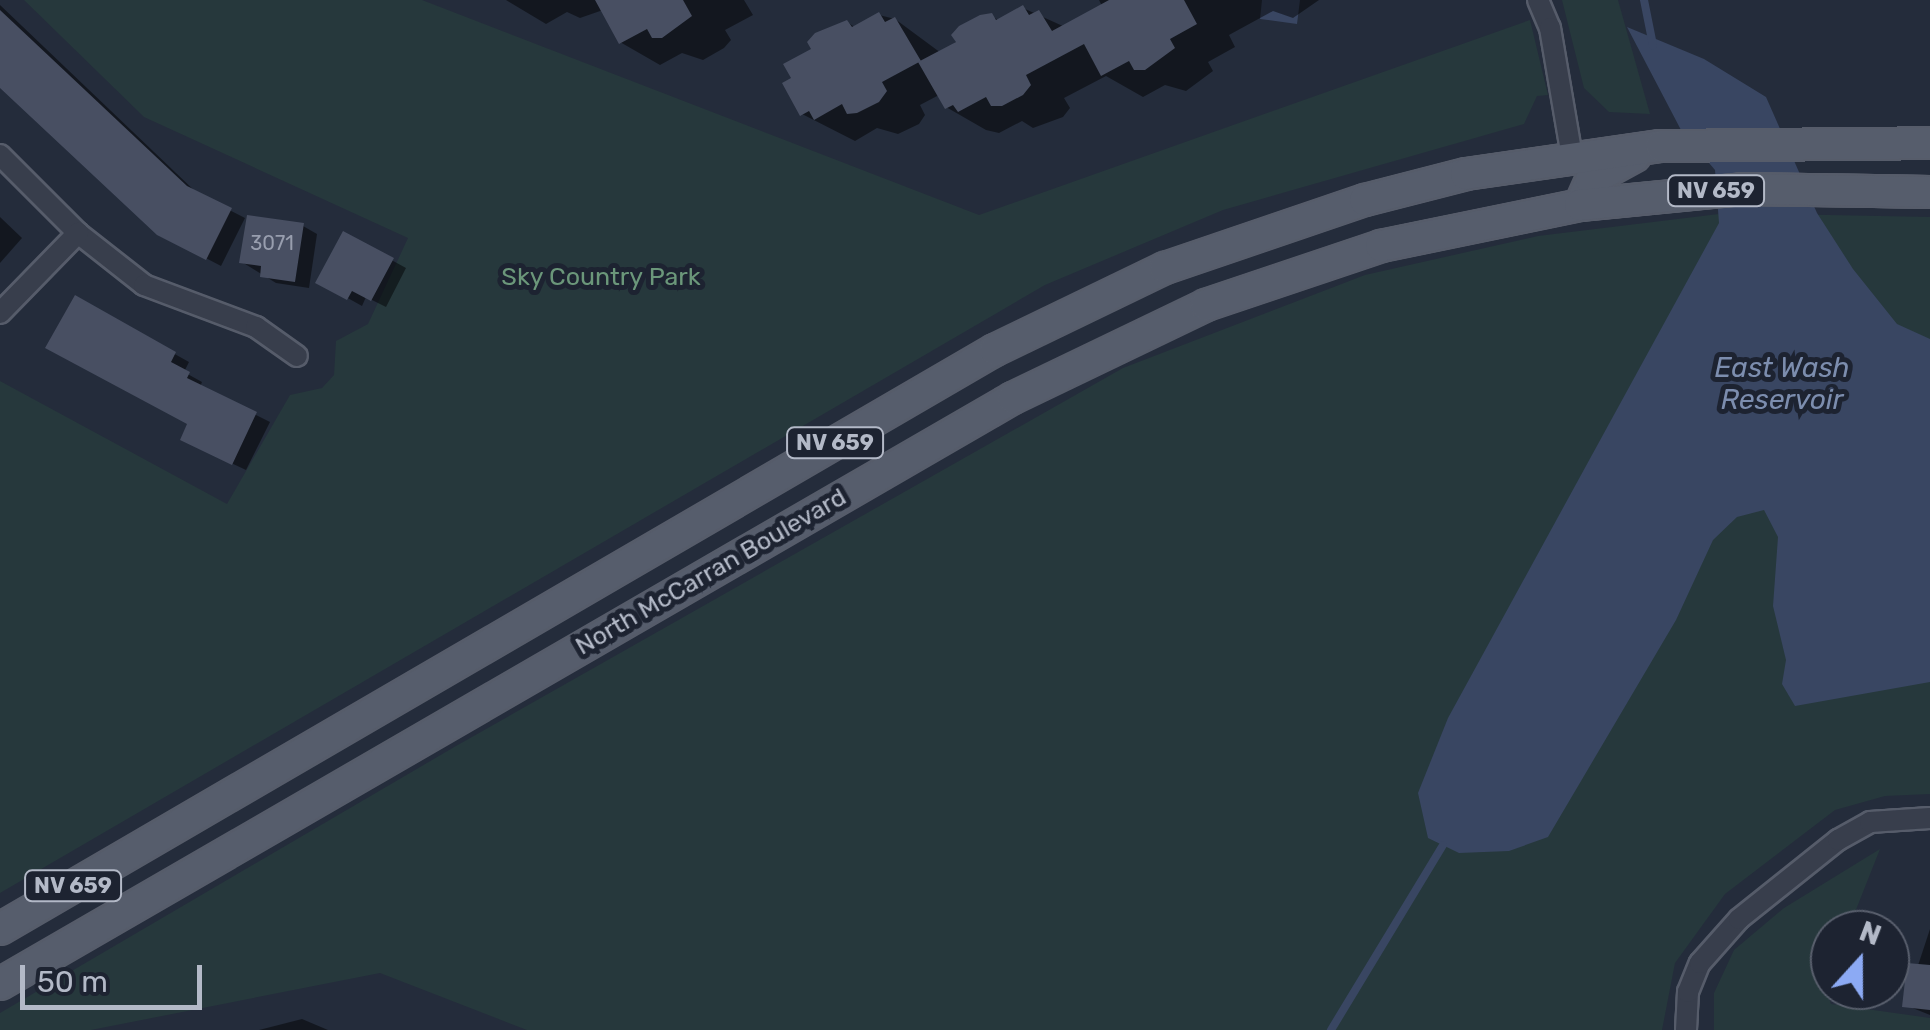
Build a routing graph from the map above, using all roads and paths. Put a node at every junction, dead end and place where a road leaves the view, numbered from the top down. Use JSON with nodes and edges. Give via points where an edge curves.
{"nodes":[{"id":1,"x":1538,"y":0,"type":"edge"},
{"id":2,"x":1930,"y":142,"type":"edge"},
{"id":3,"x":1660,"y":146,"type":"junction"},
{"id":4,"x":0,"y":156,"type":"edge"},
{"id":5,"x":1572,"y":157,"type":"junction"},
{"id":6,"x":1930,"y":192,"type":"edge"},
{"id":7,"x":1580,"y":205,"type":"junction"},
{"id":8,"x":1503,"y":218,"type":"junction"},
{"id":9,"x":78,"y":232,"type":"junction"},
{"id":10,"x":0,"y":313,"type":"edge"},
{"id":11,"x":297,"y":356,"type":"dead end"},
{"id":12,"x":1930,"y":818,"type":"edge"},
{"id":13,"x":0,"y":928,"type":"edge"},
{"id":14,"x":0,"y":984,"type":"edge"},
{"id":15,"x":1686,"y":1030,"type":"edge"}],
"edges":[{"from":1,"to":5,"type":"street","via":[[1550,28]]},
{"from":2,"to":3,"type":"main road","name":"North McCarran Boulevard","number":"NV 659"},
{"from":3,"to":5,"type":"main road","name":"North McCarran Boulevard","number":"NV 659"},
{"from":3,"to":7,"type":"main road","via":[[1591,180]]},
{"from":4,"to":9,"type":"street"},
{"from":5,"to":8,"type":"main road","via":[[1564,178]]},
{"from":5,"to":13,"type":"main road","name":"North McCarran Boulevard","number":"NV 659","via":[[1365,200],[1165,268],[1067,313]]},
{"from":6,"to":7,"type":"main road","name":"North McCarran Boulevard","number":"NV 659","via":[[1742,189]]},
{"from":7,"to":8,"type":"main road","name":"North McCarran Boulevard","number":"NV 659"},
{"from":8,"to":14,"type":"main road","name":"North McCarran Boulevard","number":"NV 659","via":[[1285,276],[1088,358]]},
{"from":9,"to":10,"type":"street"},
{"from":9,"to":11,"type":"street","via":[[144,284],[256,327]]},
{"from":12,"to":15,"type":"street","via":[[1870,822],[1739,918],[1700,964],[1688,992]]}]}
